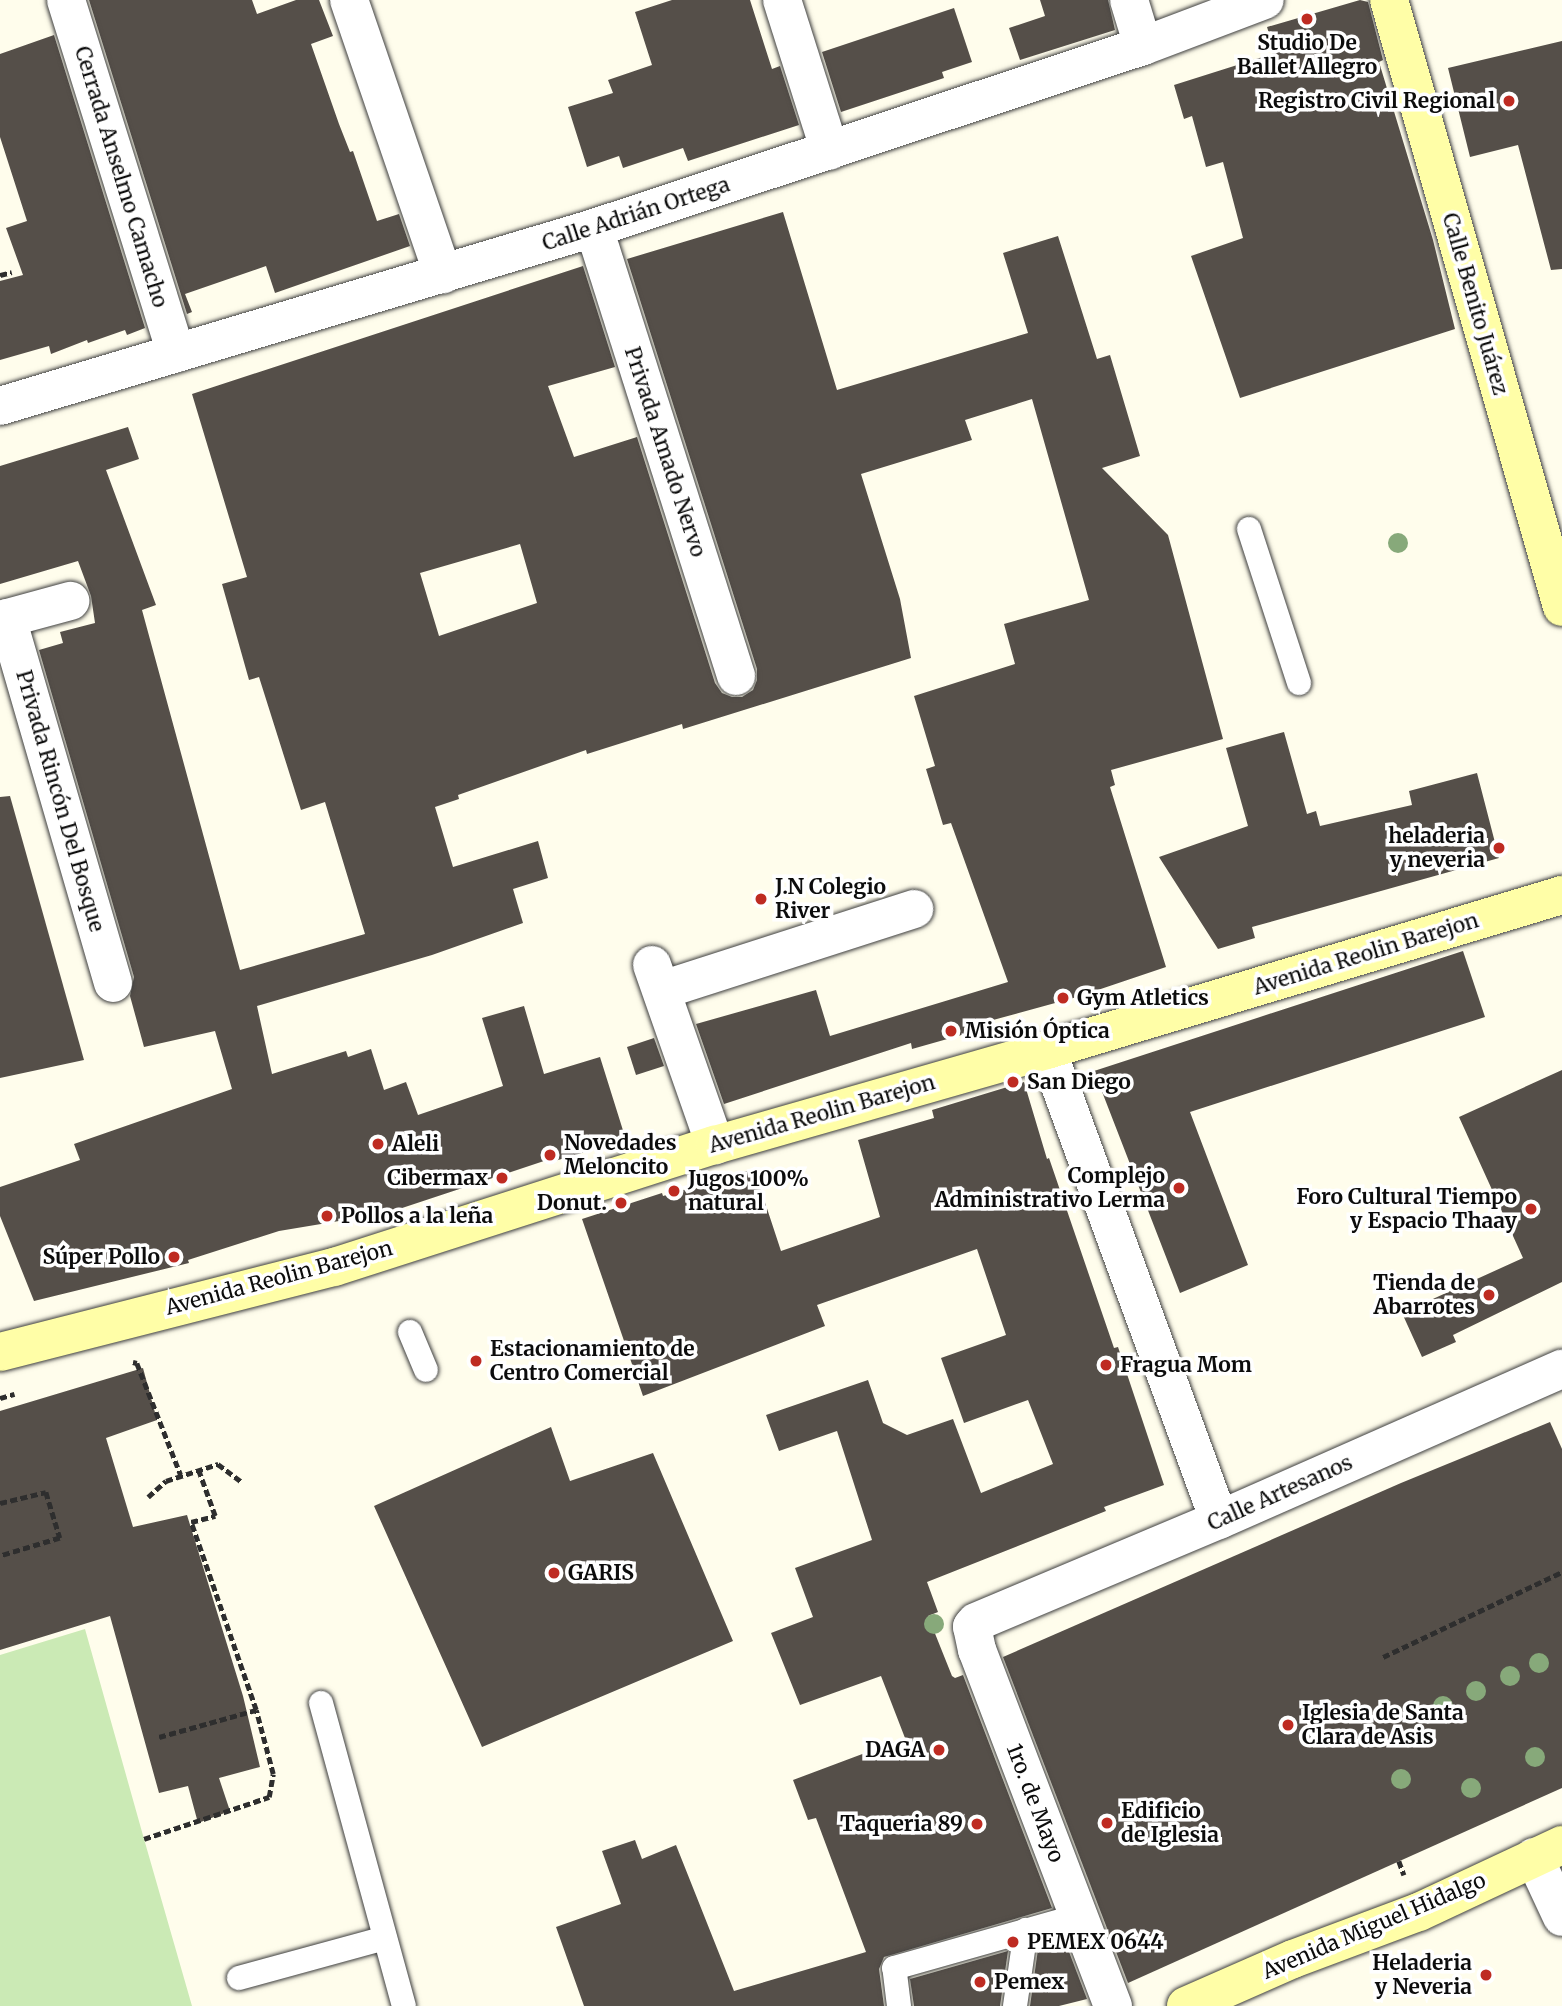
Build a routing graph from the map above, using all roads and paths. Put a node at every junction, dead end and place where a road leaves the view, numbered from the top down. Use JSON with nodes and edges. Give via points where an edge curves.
{"nodes":[{"id":1,"x":66,"y":0,"type":"edge"},
{"id":2,"x":349,"y":0,"type":"edge"},
{"id":3,"x":782,"y":0,"type":"edge"},
{"id":4,"x":1129,"y":0,"type":"edge"},
{"id":5,"x":1265,"y":0,"type":"edge"},
{"id":6,"x":1389,"y":0,"type":"edge"},
{"id":7,"x":1143,"y":46,"type":"junction"},
{"id":8,"x":830,"y":151,"type":"junction"},
{"id":9,"x":594,"y":228,"type":"junction"},
{"id":10,"x":12,"y":272,"type":"dead end"},
{"id":11,"x":443,"y":274,"type":"junction"},
{"id":12,"x":0,"y":275,"type":"edge"},
{"id":13,"x":176,"y":353,"type":"junction"},
{"id":14,"x":0,"y":406,"type":"edge"},
{"id":15,"x":1250,"y":529,"type":"dead end"},
{"id":16,"x":70,"y":601,"type":"dead end"},
{"id":17,"x":1562,"y":607,"type":"edge"},
{"id":18,"x":4,"y":619,"type":"edge"},
{"id":19,"x":736,"y":676,"type":"dead end"},
{"id":20,"x":1300,"y":683,"type":"dead end"},
{"id":21,"x":1562,"y":895,"type":"edge"},
{"id":22,"x":914,"y":909,"type":"dead end"},
{"id":23,"x":113,"y":983,"type":"dead end"},
{"id":24,"x":1047,"y":1050,"type":"junction"},
{"id":25,"x":715,"y":1145,"type":"junction"},
{"id":26,"x":410,"y":1332,"type":"dead end"},
{"id":27,"x":0,"y":1352,"type":"edge"},
{"id":28,"x":125,"y":1361,"type":"dead end"},
{"id":29,"x":1562,"y":1369,"type":"edge"},
{"id":30,"x":426,"y":1370,"type":"dead end"},
{"id":31,"x":25,"y":1391,"type":"dead end"},
{"id":32,"x":0,"y":1398,"type":"edge"},
{"id":33,"x":198,"y":1469,"type":"junction"},
{"id":34,"x":181,"y":1475,"type":"junction"},
{"id":35,"x":242,"y":1482,"type":"dead end"},
{"id":36,"x":148,"y":1497,"type":"dead end"},
{"id":37,"x":0,"y":1503,"type":"edge"},
{"id":38,"x":1219,"y":1520,"type":"junction"},
{"id":39,"x":0,"y":1556,"type":"edge"},
{"id":40,"x":1562,"y":1572,"type":"edge"},
{"id":41,"x":997,"y":1613,"type":"joint"},
{"id":42,"x":1383,"y":1657,"type":"dead end"},
{"id":43,"x":321,"y":1703,"type":"dead end"},
{"id":44,"x":256,"y":1710,"type":"junction"},
{"id":45,"x":159,"y":1737,"type":"dead end"},
{"id":46,"x":144,"y":1839,"type":"dead end"},
{"id":47,"x":1548,"y":1851,"type":"edge"},
{"id":48,"x":1078,"y":1916,"type":"junction"},
{"id":49,"x":1562,"y":1917,"type":"edge"},
{"id":50,"x":1026,"y":1930,"type":"junction"},
{"id":51,"x":384,"y":1938,"type":"junction"},
{"id":52,"x":239,"y":1978,"type":"dead end"},
{"id":53,"x":404,"y":2006,"type":"edge"},
{"id":54,"x":900,"y":2006,"type":"edge"},
{"id":55,"x":1015,"y":2006,"type":"edge"},
{"id":56,"x":1113,"y":2006,"type":"edge"},
{"id":57,"x":1186,"y":2006,"type":"edge"}],
"edges":[{"from":1,"to":13,"type":"street","name":"Cerrada Anselmo Camacho"},
{"from":2,"to":11,"type":"street"},
{"from":3,"to":8,"type":"street"},
{"from":4,"to":7,"type":"street"},
{"from":5,"to":7,"type":"street","name":"Calle Adrián Ortega"},
{"from":6,"to":17,"type":"main road","name":"Calle Benito Juárez"},
{"from":7,"to":8,"type":"street","name":"Calle Adrián Ortega"},
{"from":8,"to":9,"type":"street","name":"Calle Adrián Ortega"},
{"from":9,"to":11,"type":"street","name":"Calle Adrián Ortega"},
{"from":9,"to":19,"type":"street","name":"Privada Amado Nervo"},
{"from":10,"to":12,"type":"path"},
{"from":11,"to":13,"type":"street","name":"Calle Adrián Ortega"},
{"from":13,"to":14,"type":"street","name":"Calle Adrián Ortega"},
{"from":15,"to":20,"type":"lane"},
{"from":16,"to":18,"type":"street","name":"Privada Rincón Del Bosque"},
{"from":18,"to":23,"type":"street","name":"Privada Rincón Del Bosque"},
{"from":21,"to":24,"type":"main road","name":"Avenida Reolin Barejon"},
{"from":22,"to":25,"type":"street","via":[[657,977]]},
{"from":24,"to":25,"type":"main road","name":"Avenida Reolin Barejon"},
{"from":24,"to":38,"type":"street"},
{"from":25,"to":27,"type":"main road","name":"Avenida Reolin Barejon","via":[[334,1267]]},
{"from":26,"to":30,"type":"lane"},
{"from":28,"to":34,"type":"path","via":[[137,1363]]},
{"from":29,"to":38,"type":"street","name":"Calle Artesanos"},
{"from":31,"to":32,"type":"path"},
{"from":33,"to":34,"type":"path"},
{"from":33,"to":35,"type":"path","via":[[218,1464]]},
{"from":33,"to":44,"type":"path","via":[[215,1516],[191,1522]]},
{"from":34,"to":36,"type":"path"},
{"from":37,"to":39,"type":"path","via":[[46,1492],[60,1538]]},
{"from":38,"to":41,"type":"street","name":"Calle Artesanos"},
{"from":40,"to":42,"type":"path"},
{"from":41,"to":48,"type":"street","name":"1ro. de Mayo","via":[[976,1622],[972,1639]]},
{"from":43,"to":51,"type":"lane"},
{"from":44,"to":45,"type":"path"},
{"from":44,"to":46,"type":"path","via":[[274,1774],[269,1797]]},
{"from":47,"to":49,"type":"street"},
{"from":47,"to":57,"type":"main road","name":"Avenida Miguel Hidalgo","via":[[1419,1912],[1293,1959]]},
{"from":48,"to":50,"type":"lane"},
{"from":48,"to":56,"type":"street","name":"1ro. de Mayo"},
{"from":50,"to":54,"type":"lane","via":[[894,1968]]},
{"from":50,"to":55,"type":"lane"},
{"from":51,"to":52,"type":"lane"},
{"from":51,"to":53,"type":"lane"}]}
